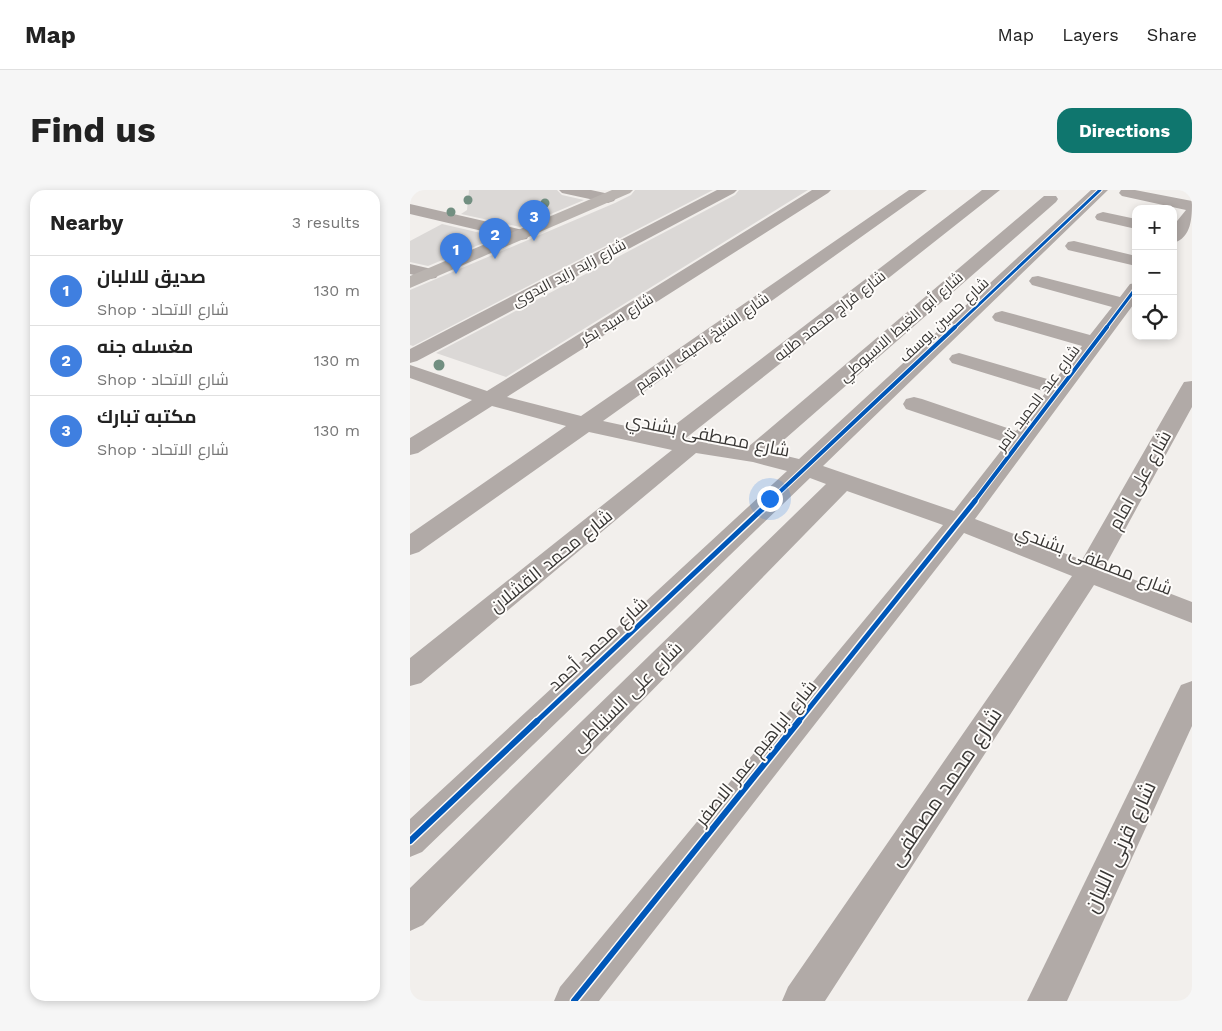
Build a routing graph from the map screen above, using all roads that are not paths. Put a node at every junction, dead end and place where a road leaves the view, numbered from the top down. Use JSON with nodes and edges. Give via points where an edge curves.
{"nodes":[{"id":1,"x":567,"y":190,"type":"edge"},
{"id":2,"x":625,"y":190,"type":"edge"},
{"id":3,"x":729,"y":190,"type":"edge"},
{"id":4,"x":823,"y":190,"type":"edge"},
{"id":5,"x":919,"y":190,"type":"edge"},
{"id":6,"x":992,"y":190,"type":"edge"},
{"id":7,"x":1100,"y":190,"type":"edge"},
{"id":8,"x":1127,"y":192,"type":"dead end"},
{"id":9,"x":1044,"y":193,"type":"edge"},
{"id":10,"x":608,"y":198,"type":"junction"},
{"id":11,"x":1192,"y":206,"type":"edge"},
{"id":12,"x":410,"y":209,"type":"edge"},
{"id":13,"x":1192,"y":214,"type":"edge"},
{"id":14,"x":1103,"y":217,"type":"dead end"},
{"id":15,"x":1132,"y":223,"type":"edge"},
{"id":16,"x":1177,"y":232,"type":"edge"},
{"id":17,"x":521,"y":235,"type":"junction"},
{"id":18,"x":1074,"y":246,"type":"dead end"},
{"id":19,"x":1132,"y":260,"type":"edge"},
{"id":20,"x":410,"y":268,"type":"edge"},
{"id":21,"x":430,"y":274,"type":"junction"},
{"id":22,"x":1038,"y":281,"type":"dead end"},
{"id":23,"x":410,"y":283,"type":"edge"},
{"id":24,"x":1130,"y":296,"type":"edge"},
{"id":25,"x":1002,"y":317,"type":"dead end"},
{"id":26,"x":1095,"y":343,"type":"junction"},
{"id":27,"x":410,"y":357,"type":"edge"},
{"id":28,"x":959,"y":359,"type":"dead end"},
{"id":29,"x":420,"y":375,"type":"edge"},
{"id":30,"x":1192,"y":387,"type":"edge"},
{"id":31,"x":410,"y":390,"type":"edge"},
{"id":32,"x":1060,"y":390,"type":"junction"},
{"id":33,"x":489,"y":399,"type":"junction"},
{"id":34,"x":914,"y":404,"type":"dead end"},
{"id":35,"x":585,"y":424,"type":"junction"},
{"id":36,"x":1022,"y":440,"type":"junction"},
{"id":37,"x":679,"y":444,"type":"junction"},
{"id":38,"x":410,"y":448,"type":"edge"},
{"id":39,"x":753,"y":455,"type":"junction"},
{"id":40,"x":805,"y":468,"type":"junction"},
{"id":41,"x":843,"y":481,"type":"junction"},
{"id":42,"x":959,"y":522,"type":"junction"},
{"id":43,"x":410,"y":546,"type":"edge"},
{"id":44,"x":1088,"y":573,"type":"junction"},
{"id":45,"x":1192,"y":614,"type":"edge"},
{"id":46,"x":410,"y":675,"type":"edge"},
{"id":47,"x":1192,"y":693,"type":"edge"},
{"id":48,"x":410,"y":841,"type":"edge"},
{"id":49,"x":410,"y":913,"type":"edge"},
{"id":50,"x":574,"y":1001,"type":"edge"},
{"id":51,"x":802,"y":1001,"type":"edge"},
{"id":52,"x":1047,"y":1001,"type":"edge"}],
"edges":[{"from":1,"to":10,"type":"street"},
{"from":2,"to":10,"type":"street"},
{"from":3,"to":27,"type":"street","name":"شارع زايد زايد البدوى"},
{"from":4,"to":33,"type":"street","name":"شارع سيد بكر"},
{"from":5,"to":35,"type":"street","name":"شارع الشيخ نصيف ابراهيم"},
{"from":6,"to":37,"type":"street","name":"شارع فراج محمد طلبه"},
{"from":7,"to":40,"type":"street","name":"شارع حسين يوسف"},
{"from":8,"to":11,"type":"street"},
{"from":9,"to":39,"type":"street","name":"شارع أبو الغيط الاسيوطي"},
{"from":10,"to":17,"type":"street"},
{"from":12,"to":17,"type":"street"},
{"from":13,"to":16,"type":"street"},
{"from":14,"to":15,"type":"street"},
{"from":17,"to":21,"type":"street"},
{"from":18,"to":19,"type":"street"},
{"from":20,"to":21,"type":"street"},
{"from":21,"to":23,"type":"street"},
{"from":22,"to":24,"type":"street"},
{"from":24,"to":26,"type":"street","name":"شارع عبد الحميد تامر"},
{"from":25,"to":26,"type":"street"},
{"from":26,"to":32,"type":"street","name":"شارع عبد الحميد تامر"},
{"from":28,"to":32,"type":"street"},
{"from":29,"to":31,"type":"street"},
{"from":29,"to":33,"type":"street","name":"شارع مصطفى بشندي"},
{"from":30,"to":44,"type":"street","name":"شارع على امام"},
{"from":32,"to":36,"type":"street","name":"شارع عبد الحميد تامر"},
{"from":33,"to":35,"type":"street","name":"شارع مصطفى بشندي"},
{"from":33,"to":38,"type":"street","name":"شارع سيد بكر"},
{"from":34,"to":36,"type":"street"},
{"from":35,"to":37,"type":"street","name":"شارع مصطفى بشندي"},
{"from":35,"to":43,"type":"street","name":"شارع الشيخ نصيف ابراهيم"},
{"from":36,"to":42,"type":"street","name":"شارع عبد الحميد تامر"},
{"from":37,"to":39,"type":"street","name":"شارع مصطفى بشندي"},
{"from":37,"to":46,"type":"street","name":"شارع محمد القشلان"},
{"from":39,"to":40,"type":"street","name":"شارع مصطفى بشندي"},
{"from":40,"to":41,"type":"street","name":"شارع مصطفى بشندي"},
{"from":40,"to":48,"type":"street","name":"شارع محمد أحمد"},
{"from":41,"to":42,"type":"street","name":"شارع مصطفى بشندي"},
{"from":41,"to":49,"type":"street","name":"شارع على السنباطى"},
{"from":42,"to":44,"type":"street","name":"شارع مصطفى بشندي"},
{"from":42,"to":50,"type":"street","name":"شارع ابراهيم عمر الاصفر"},
{"from":44,"to":45,"type":"street","name":"شارع مصطفى بشندي"},
{"from":44,"to":51,"type":"street","name":"شارع محمد مصطفى"},
{"from":47,"to":52,"type":"street","name":"شارع قرنى اللبان"}]}
